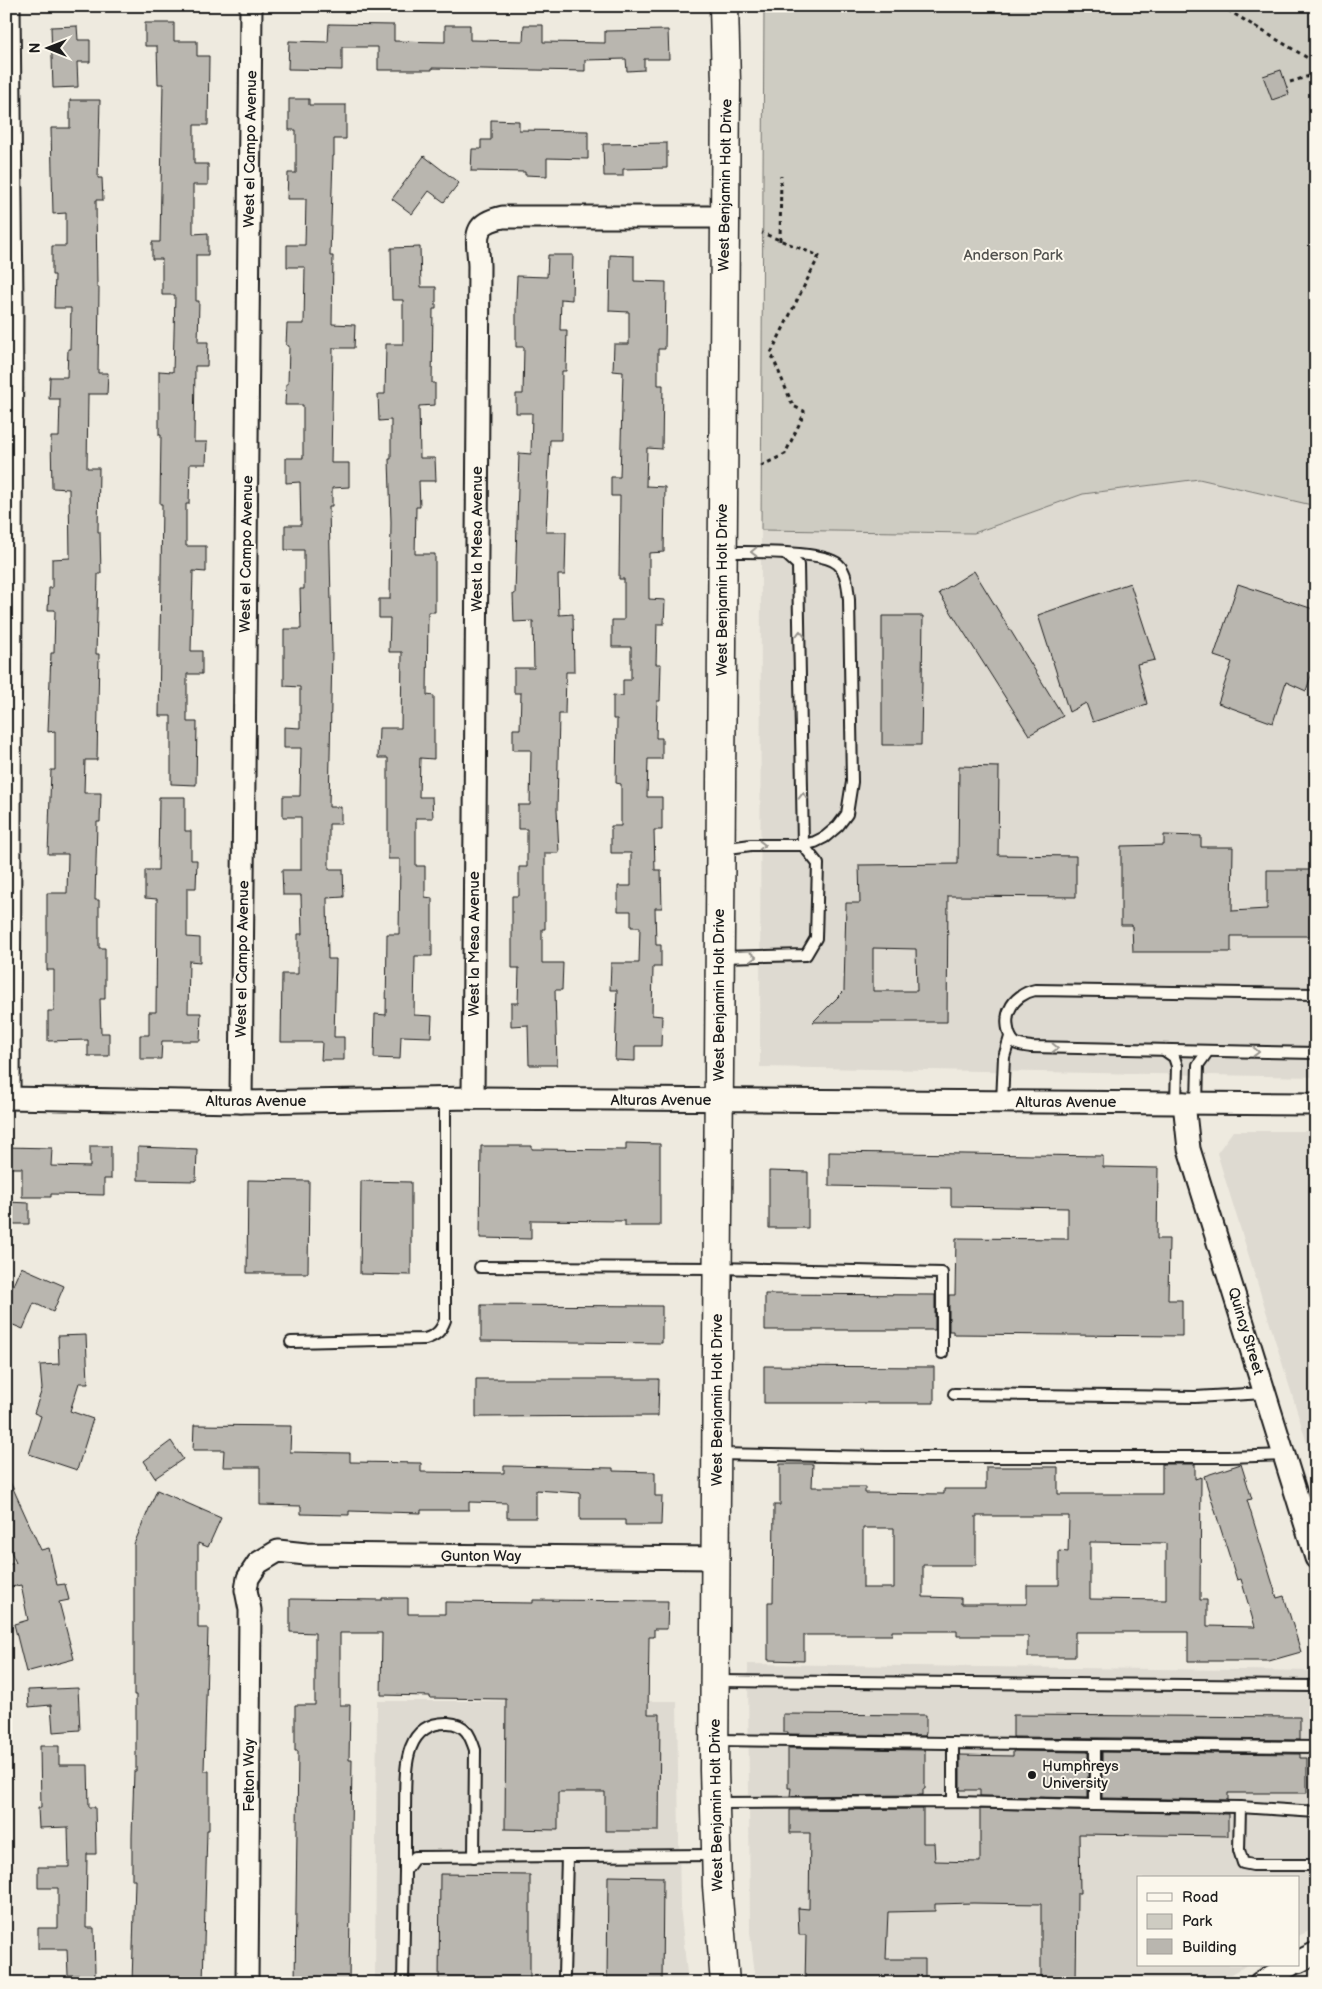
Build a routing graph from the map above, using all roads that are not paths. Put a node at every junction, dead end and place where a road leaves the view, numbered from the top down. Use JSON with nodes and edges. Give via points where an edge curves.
{"nodes":[{"id":1,"x":9,"y":6,"type":"edge"},
{"id":2,"x":251,"y":6,"type":"edge"},
{"id":3,"x":724,"y":6,"type":"edge"},
{"id":4,"x":724,"y":216,"type":"junction"},
{"id":5,"x":9,"y":303,"type":"edge"},
{"id":6,"x":722,"y":552,"type":"junction"},
{"id":7,"x":786,"y":554,"type":"junction"},
{"id":8,"x":9,"y":561,"type":"edge"},
{"id":9,"x":803,"y":845,"type":"junction"},
{"id":10,"x":720,"y":850,"type":"junction"},
{"id":11,"x":719,"y":957,"type":"junction"},
{"id":12,"x":1316,"y":994,"type":"edge"},
{"id":13,"x":1010,"y":1037,"type":"junction"},
{"id":14,"x":1164,"y":1050,"type":"junction"},
{"id":15,"x":1208,"y":1051,"type":"junction"},
{"id":16,"x":1316,"y":1053,"type":"edge"},
{"id":17,"x":8,"y":1098,"type":"edge"},
{"id":18,"x":446,"y":1098,"type":"junction"},
{"id":19,"x":473,"y":1098,"type":"junction"},
{"id":20,"x":718,"y":1100,"type":"junction"},
{"id":21,"x":241,"y":1102,"type":"junction"},
{"id":22,"x":1002,"y":1102,"type":"junction"},
{"id":23,"x":1186,"y":1103,"type":"junction"},
{"id":24,"x":1316,"y":1104,"type":"edge"},
{"id":25,"x":480,"y":1267,"type":"dead end"},
{"id":26,"x":717,"y":1268,"type":"junction"},
{"id":27,"x":291,"y":1342,"type":"dead end"},
{"id":28,"x":942,"y":1353,"type":"dead end"},
{"id":29,"x":1265,"y":1393,"type":"junction"},
{"id":30,"x":954,"y":1394,"type":"dead end"},
{"id":31,"x":716,"y":1454,"type":"junction"},
{"id":32,"x":1284,"y":1455,"type":"junction"},
{"id":33,"x":716,"y":1558,"type":"junction"},
{"id":34,"x":1316,"y":1558,"type":"edge"},
{"id":35,"x":252,"y":1569,"type":"joint"},
{"id":36,"x":715,"y":1681,"type":"junction"},
{"id":37,"x":1316,"y":1686,"type":"edge"},
{"id":38,"x":714,"y":1740,"type":"junction"},
{"id":39,"x":953,"y":1743,"type":"junction"},
{"id":40,"x":1095,"y":1745,"type":"junction"},
{"id":41,"x":1316,"y":1748,"type":"edge"},
{"id":42,"x":953,"y":1802,"type":"junction"},
{"id":43,"x":715,"y":1803,"type":"junction"},
{"id":44,"x":1095,"y":1805,"type":"junction"},
{"id":45,"x":1240,"y":1807,"type":"junction"},
{"id":46,"x":1316,"y":1812,"type":"edge"},
{"id":47,"x":716,"y":1855,"type":"junction"},
{"id":48,"x":567,"y":1856,"type":"junction"},
{"id":49,"x":474,"y":1857,"type":"junction"},
{"id":50,"x":1316,"y":1865,"type":"edge"},
{"id":51,"x":405,"y":1871,"type":"junction"},
{"id":52,"x":1316,"y":1953,"type":"edge"},
{"id":53,"x":1300,"y":1961,"type":"edge"},
{"id":54,"x":1289,"y":1966,"type":"edge"},
{"id":55,"x":564,"y":1976,"type":"dead end"},
{"id":56,"x":247,"y":1983,"type":"edge"},
{"id":57,"x":403,"y":1983,"type":"edge"},
{"id":58,"x":725,"y":1983,"type":"edge"},
{"id":59,"x":1260,"y":1983,"type":"edge"}],
"edges":[{"from":1,"to":5,"type":"street"},
{"from":2,"to":21,"type":"street","name":"West el Campo Avenue"},
{"from":3,"to":4,"type":"main road","name":"West Benjamin Holt Drive"},
{"from":4,"to":6,"type":"main road","name":"West Benjamin Holt Drive"},
{"from":4,"to":19,"type":"street","name":"West la Mesa Avenue","via":[[503,217],[488,220],[480,226]]},
{"from":5,"to":8,"type":"street"},
{"from":7,"to":6,"type":"lane","one_way":true},
{"from":6,"to":10,"type":"main road","name":"West Benjamin Holt Drive"},
{"from":9,"to":7,"type":"lane","one_way":true,"via":[[798,565]]},
{"from":7,"to":9,"type":"lane","via":[[819,557],[838,564],[848,585],[849,600],[852,795],[847,814],[838,826],[825,837]]},
{"from":8,"to":17,"type":"street"},
{"from":10,"to":9,"type":"lane","one_way":true,"via":[[751,845]]},
{"from":11,"to":9,"type":"lane","one_way":true,"via":[[806,955],[816,938],[818,864]]},
{"from":10,"to":11,"type":"main road","name":"West Benjamin Holt Drive"},
{"from":11,"to":20,"type":"main road","name":"West Benjamin Holt Drive"},
{"from":12,"to":13,"type":"lane","via":[[1035,990],[1022,995],[1010,1008]]},
{"from":13,"to":14,"type":"lane","one_way":true,"via":[[1020,1045],[1031,1047]]},
{"from":13,"to":22,"type":"lane","via":[[1004,1057]]},
{"from":14,"to":15,"type":"lane"},
{"from":14,"to":23,"type":"lane","via":[[1174,1057]]},
{"from":15,"to":16,"type":"lane","one_way":true},
{"from":15,"to":23,"type":"lane","via":[[1198,1066]]},
{"from":17,"to":21,"type":"street","name":"Alturas Avenue"},
{"from":18,"to":19,"type":"street","name":"Alturas Avenue"},
{"from":18,"to":21,"type":"street","name":"Alturas Avenue"},
{"from":18,"to":27,"type":"lane","via":[[446,1320],[442,1330],[425,1339]]},
{"from":19,"to":20,"type":"street","name":"Alturas Avenue"},
{"from":20,"to":22,"type":"street","name":"Alturas Avenue"},
{"from":20,"to":26,"type":"main road","name":"West Benjamin Holt Drive"},
{"from":22,"to":23,"type":"street","name":"Alturas Avenue"},
{"from":23,"to":24,"type":"street","name":"Alturas Avenue"},
{"from":23,"to":29,"type":"street","name":"Quincy Street","via":[[1189,1149]]},
{"from":25,"to":26,"type":"lane"},
{"from":26,"to":28,"type":"lane","via":[[942,1273]]},
{"from":26,"to":31,"type":"main road","name":"West Benjamin Holt Drive"},
{"from":29,"to":30,"type":"lane","via":[[1195,1397]]},
{"from":29,"to":32,"type":"street","name":"Quincy Street"},
{"from":31,"to":32,"type":"lane","via":[[885,1457]]},
{"from":31,"to":33,"type":"main road","name":"West Benjamin Holt Drive"},
{"from":32,"to":34,"type":"street","name":"Quincy Street"},
{"from":33,"to":35,"type":"street","name":"Gunton Way","via":[[306,1554],[278,1551]]},
{"from":33,"to":36,"type":"main road","name":"West Benjamin Holt Drive"},
{"from":35,"to":56,"type":"street","name":"Felton Way","via":[[246,1590],[250,1610]]},
{"from":36,"to":37,"type":"lane"},
{"from":36,"to":38,"type":"main road","name":"West Benjamin Holt Drive"},
{"from":38,"to":39,"type":"lane"},
{"from":38,"to":43,"type":"main road","name":"West Benjamin Holt Drive"},
{"from":39,"to":40,"type":"lane"},
{"from":39,"to":42,"type":"lane"},
{"from":40,"to":41,"type":"lane"},
{"from":40,"to":44,"type":"lane"},
{"from":42,"to":43,"type":"lane"},
{"from":42,"to":44,"type":"lane"},
{"from":43,"to":47,"type":"main road","name":"West Benjamin Holt Drive"},
{"from":44,"to":45,"type":"lane"},
{"from":45,"to":46,"type":"lane"},
{"from":45,"to":50,"type":"lane","via":[[1239,1850],[1243,1864]]},
{"from":47,"to":48,"type":"lane"},
{"from":47,"to":58,"type":"main road","name":"West Benjamin Holt Drive"},
{"from":48,"to":49,"type":"lane"},
{"from":48,"to":55,"type":"lane"},
{"from":49,"to":51,"type":"lane","via":[[415,1857]]},
{"from":49,"to":51,"type":"lane","via":[[474,1750],[470,1735],[450,1723],[436,1724],[423,1730],[408,1754]]},
{"from":51,"to":57,"type":"lane"},
{"from":52,"to":53,"type":"street"},
{"from":54,"to":59,"type":"street"}]}
